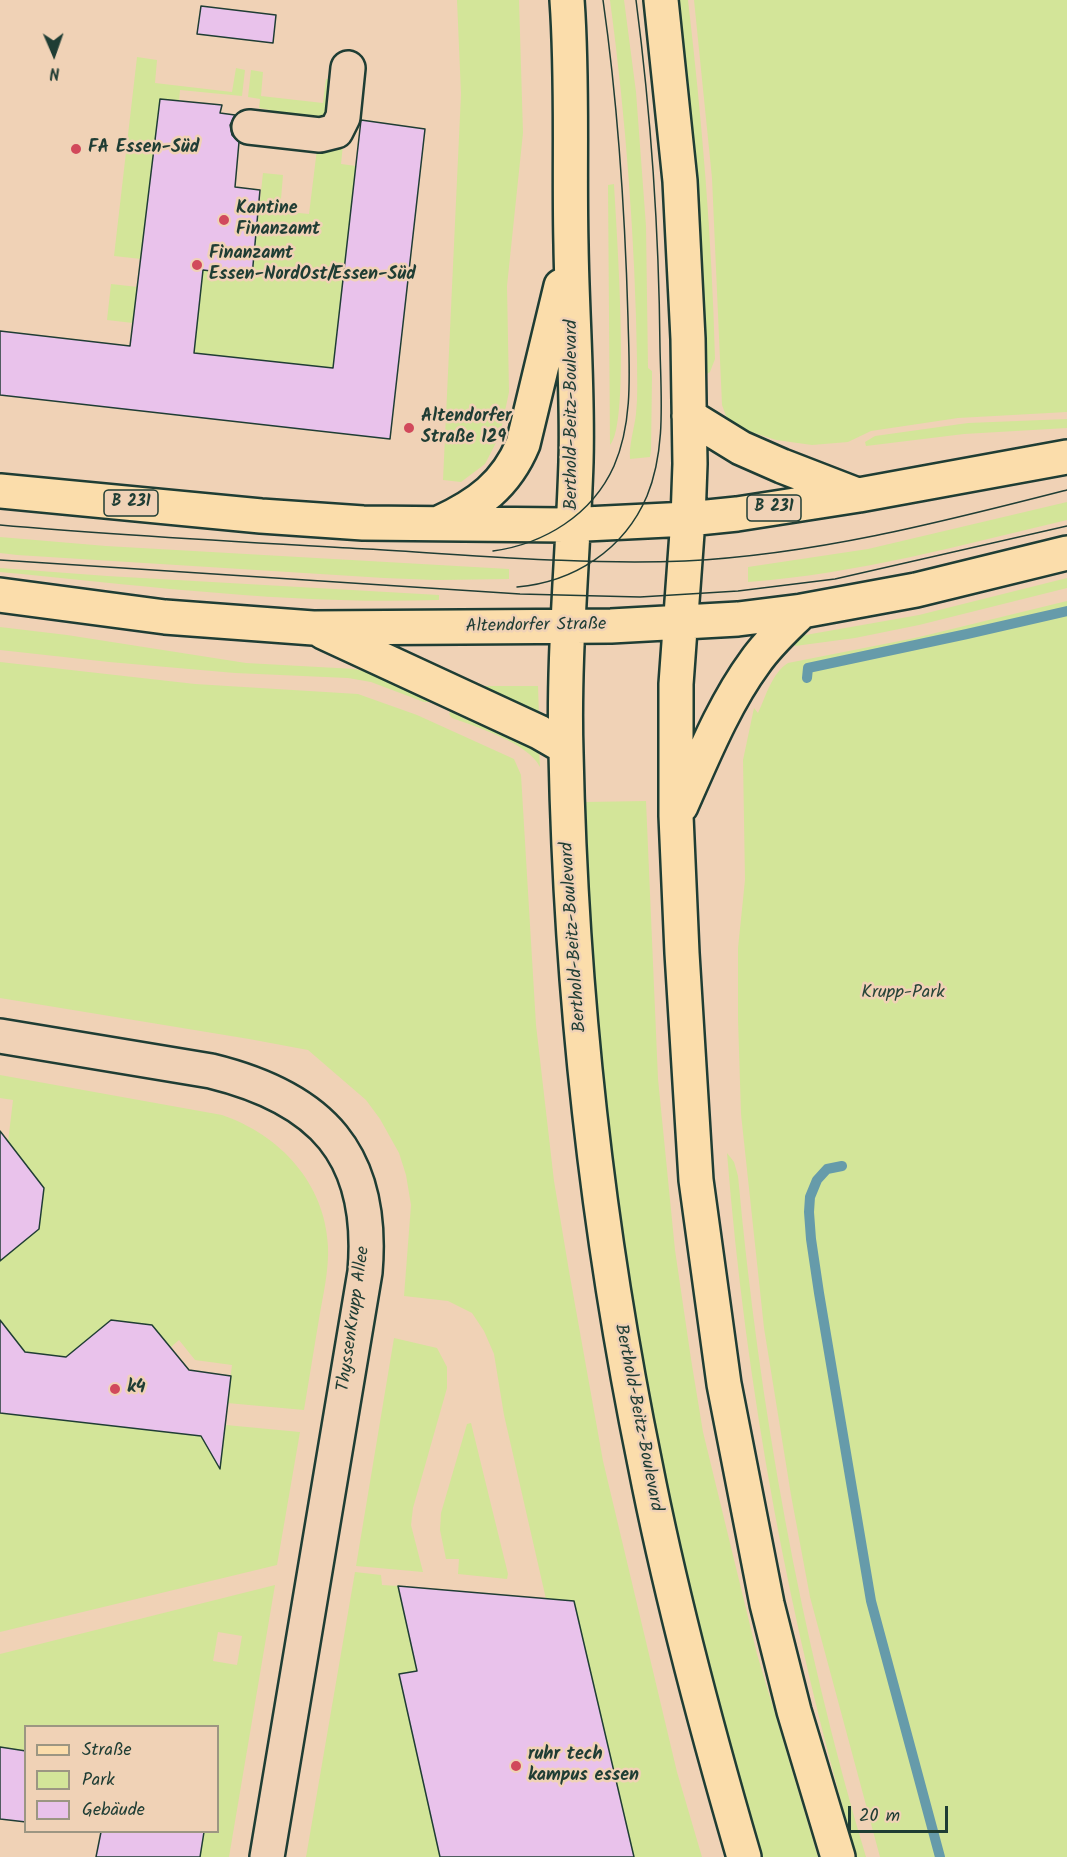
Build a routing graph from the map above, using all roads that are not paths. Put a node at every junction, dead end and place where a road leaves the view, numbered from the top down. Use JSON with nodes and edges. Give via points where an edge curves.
{"nodes":[{"id":1,"x":567,"y":0,"type":"edge"},
{"id":2,"x":661,"y":0,"type":"edge"},
{"id":3,"x":348,"y":68,"type":"dead end"},
{"id":4,"x":249,"y":127,"type":"dead end"},
{"id":5,"x":570,"y":240,"type":"junction"},
{"id":6,"x":689,"y":416,"type":"junction"},
{"id":7,"x":1067,"y":457,"type":"edge"},
{"id":8,"x":0,"y":491,"type":"edge"},
{"id":9,"x":859,"y":495,"type":"junction"},
{"id":10,"x":688,"y":519,"type":"junction"},
{"id":11,"x":437,"y":524,"type":"junction"},
{"id":12,"x":573,"y":524,"type":"junction"},
{"id":13,"x":1067,"y":553,"type":"edge"},
{"id":14,"x":0,"y":595,"type":"edge"},
{"id":15,"x":802,"y":611,"type":"junction"},
{"id":16,"x":681,"y":622,"type":"junction"},
{"id":17,"x":313,"y":628,"type":"junction"},
{"id":18,"x":567,"y":628,"type":"junction"},
{"id":19,"x":565,"y":747,"type":"junction"},
{"id":20,"x":676,"y":816,"type":"junction"},
{"id":21,"x":0,"y":1036,"type":"edge"},
{"id":22,"x":267,"y":1857,"type":"edge"},
{"id":23,"x":744,"y":1857,"type":"edge"},
{"id":24,"x":838,"y":1857,"type":"edge"}],
"edges":[{"from":1,"to":5,"type":"main road","name":"Berthold-Beitz-Boulevard","via":[[571,60]]},
{"from":2,"to":6,"type":"main road","via":[[682,210]]},
{"from":3,"to":4,"type":"street","via":[[343,117],[336,131],[320,135]]},
{"from":5,"to":11,"type":"main road","via":[[517,458],[483,499]]},
{"from":5,"to":12,"type":"main road","name":"Berthold-Beitz-Boulevard","via":[[576,457]]},
{"from":6,"to":9,"type":"main road","via":[[741,448]]},
{"from":6,"to":10,"type":"main road"},
{"from":7,"to":9,"type":"main road","number":"B 231"},
{"from":8,"to":11,"type":"main road","number":"B 231","via":[[261,516]]},
{"from":9,"to":10,"type":"main road","number":"B 231"},
{"from":10,"to":12,"type":"main road","number":"B 231"},
{"from":10,"to":16,"type":"main road"},
{"from":11,"to":12,"type":"main road","number":"B 231"},
{"from":12,"to":18,"type":"main road","name":"Berthold-Beitz-Boulevard"},
{"from":13,"to":15,"type":"main road","name":"Altendorfer Straße","via":[[916,590]]},
{"from":14,"to":17,"type":"main road","name":"Altendorfer Straße","via":[[165,617]]},
{"from":15,"to":16,"type":"main road","name":"Altendorfer Straße"},
{"from":15,"to":20,"type":"main road","via":[[755,661],[741,682]]},
{"from":16,"to":18,"type":"main road","name":"Altendorfer Straße"},
{"from":16,"to":20,"type":"main road","via":[[676,684]]},
{"from":17,"to":18,"type":"main road","name":"Altendorfer Straße"},
{"from":17,"to":19,"type":"main road"},
{"from":18,"to":19,"type":"main road","name":"Berthold-Beitz-Boulevard"},
{"from":19,"to":23,"type":"main road","name":"Berthold-Beitz-Boulevard","via":[[580,1023],[619,1324],[670,1580]]},
{"from":20,"to":24,"type":"main road","via":[[692,1132],[711,1294],[736,1450],[767,1604]]},
{"from":21,"to":22,"type":"street","name":"ThyssenKrupp Allee","via":[[211,1071],[268,1089],[321,1124],[356,1176],[366,1226],[365,1272]]}]}
